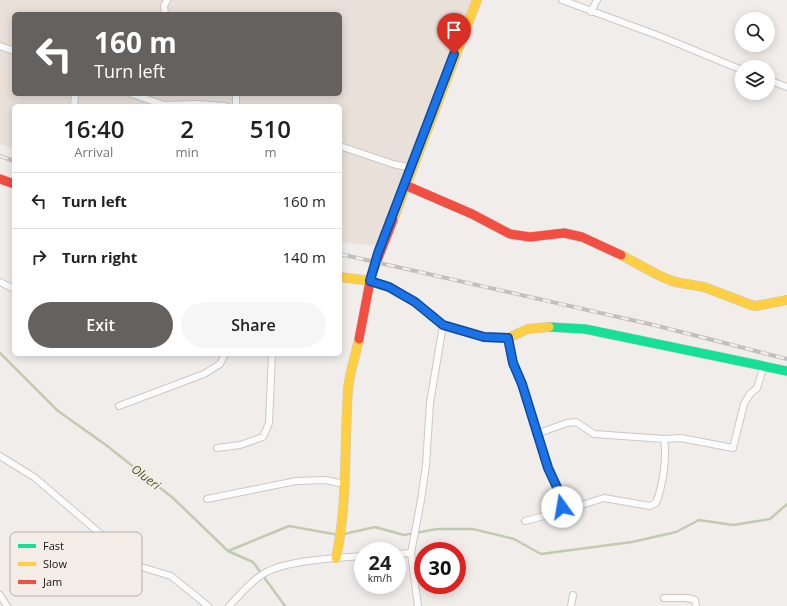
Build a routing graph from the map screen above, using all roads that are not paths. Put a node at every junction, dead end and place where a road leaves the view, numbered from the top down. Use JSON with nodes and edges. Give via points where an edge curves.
{"nodes":[{"id":1,"x":167,"y":0,"type":"edge"},
{"id":2,"x":477,"y":0,"type":"edge"},
{"id":3,"x":562,"y":0,"type":"edge"},
{"id":4,"x":597,"y":0,"type":"edge"},
{"id":5,"x":165,"y":12,"type":"edge"},
{"id":6,"x":591,"y":12,"type":"junction"},
{"id":7,"x":0,"y":46,"type":"edge"},
{"id":8,"x":12,"y":50,"type":"edge"},
{"id":9,"x":735,"y":67,"type":"edge"},
{"id":10,"x":775,"y":82,"type":"edge"},
{"id":11,"x":786,"y":86,"type":"edge"},
{"id":12,"x":138,"y":96,"type":"edge"},
{"id":13,"x":161,"y":104,"type":"edge"},
{"id":14,"x":342,"y":147,"type":"edge"},
{"id":15,"x":412,"y":168,"type":"junction"},
{"id":16,"x":0,"y":179,"type":"edge"},
{"id":17,"x":12,"y":183,"type":"edge"},
{"id":18,"x":405,"y":184,"type":"junction"},
{"id":19,"x":342,"y":277,"type":"edge"},
{"id":20,"x":370,"y":281,"type":"junction"},
{"id":21,"x":0,"y":282,"type":"edge"},
{"id":22,"x":12,"y":288,"type":"edge"},
{"id":23,"x":787,"y":300,"type":"edge"},
{"id":24,"x":443,"y":325,"type":"junction"},
{"id":25,"x":508,"y":338,"type":"junction"},
{"id":26,"x":224,"y":356,"type":"edge"},
{"id":27,"x":272,"y":356,"type":"edge"},
{"id":28,"x":764,"y":366,"type":"junction"},
{"id":29,"x":787,"y":371,"type":"edge"},
{"id":30,"x":119,"y":406,"type":"dead end"},
{"id":31,"x":536,"y":434,"type":"junction"},
{"id":32,"x":664,"y":439,"type":"junction"},
{"id":33,"x":217,"y":448,"type":"dead end"},
{"id":34,"x":0,"y":456,"type":"edge"},
{"id":35,"x":345,"y":484,"type":"junction"},
{"id":36,"x":207,"y":499,"type":"dead end"},
{"id":37,"x":559,"y":512,"type":"junction"},
{"id":38,"x":525,"y":522,"type":"dead end"},
{"id":39,"x":99,"y":532,"type":"edge"},
{"id":40,"x":406,"y":553,"type":"edge"},
{"id":41,"x":411,"y":553,"type":"junction"},
{"id":42,"x":354,"y":557,"type":"edge"},
{"id":43,"x":336,"y":558,"type":"junction"},
{"id":44,"x":142,"y":567,"type":"edge"},
{"id":45,"x":0,"y":595,"type":"edge"},
{"id":46,"x":573,"y":595,"type":"dead end"},
{"id":47,"x":664,"y":598,"type":"dead end"},
{"id":48,"x":7,"y":606,"type":"edge"},
{"id":49,"x":208,"y":606,"type":"edge"},
{"id":50,"x":229,"y":606,"type":"edge"},
{"id":51,"x":418,"y":606,"type":"edge"},
{"id":52,"x":571,"y":606,"type":"edge"},
{"id":53,"x":696,"y":606,"type":"edge"}],
"edges":[{"from":1,"to":5,"type":"street"},
{"from":2,"to":15,"type":"street"},
{"from":3,"to":6,"type":"street"},
{"from":4,"to":6,"type":"street"},
{"from":6,"to":9,"type":"street","via":[[662,37]]},
{"from":7,"to":8,"type":"street"},
{"from":10,"to":11,"type":"street"},
{"from":12,"to":13,"type":"street"},
{"from":14,"to":15,"type":"street"},
{"from":15,"to":18,"type":"street"},
{"from":16,"to":17,"type":"street"},
{"from":18,"to":20,"type":"street"},
{"from":18,"to":23,"type":"street","via":[[510,234],[530,237],[564,233],[582,237],[675,282],[704,287],[756,306]]},
{"from":19,"to":20,"type":"street"},
{"from":20,"to":24,"type":"street","via":[[389,287],[415,302]]},
{"from":20,"to":35,"type":"street","via":[[348,388]]},
{"from":21,"to":22,"type":"street"},
{"from":24,"to":25,"type":"street","via":[[484,337]]},
{"from":24,"to":41,"type":"street","via":[[430,403],[426,465]]},
{"from":25,"to":28,"type":"street","via":[[528,329],[556,326],[585,329]]},
{"from":25,"to":31,"type":"street","via":[[513,363],[522,384]]},
{"from":26,"to":30,"type":"street","via":[[220,364],[204,374]]},
{"from":27,"to":33,"type":"street","via":[[269,423],[263,437],[240,445]]},
{"from":28,"to":29,"type":"street"},
{"from":28,"to":32,"type":"street","via":[[756,388],[744,404],[733,448],[681,438]]},
{"from":31,"to":32,"type":"street","via":[[576,422],[594,434]]},
{"from":31,"to":37,"type":"street","via":[[562,498]]},
{"from":32,"to":37,"type":"street","via":[[664,463],[656,503],[650,506],[604,498]]},
{"from":34,"to":39,"type":"street","via":[[34,476]]},
{"from":35,"to":36,"type":"street","via":[[325,480],[296,481]]},
{"from":35,"to":43,"type":"street","via":[[341,535]]},
{"from":37,"to":38,"type":"street"},
{"from":40,"to":41,"type":"street"},
{"from":41,"to":51,"type":"street"},
{"from":42,"to":43,"type":"street"},
{"from":43,"to":50,"type":"street","via":[[275,568],[262,574]]},
{"from":44,"to":49,"type":"street","via":[[172,576]]},
{"from":45,"to":48,"type":"street"},
{"from":46,"to":52,"type":"street"},
{"from":47,"to":53,"type":"street","via":[[695,600]]}]}
